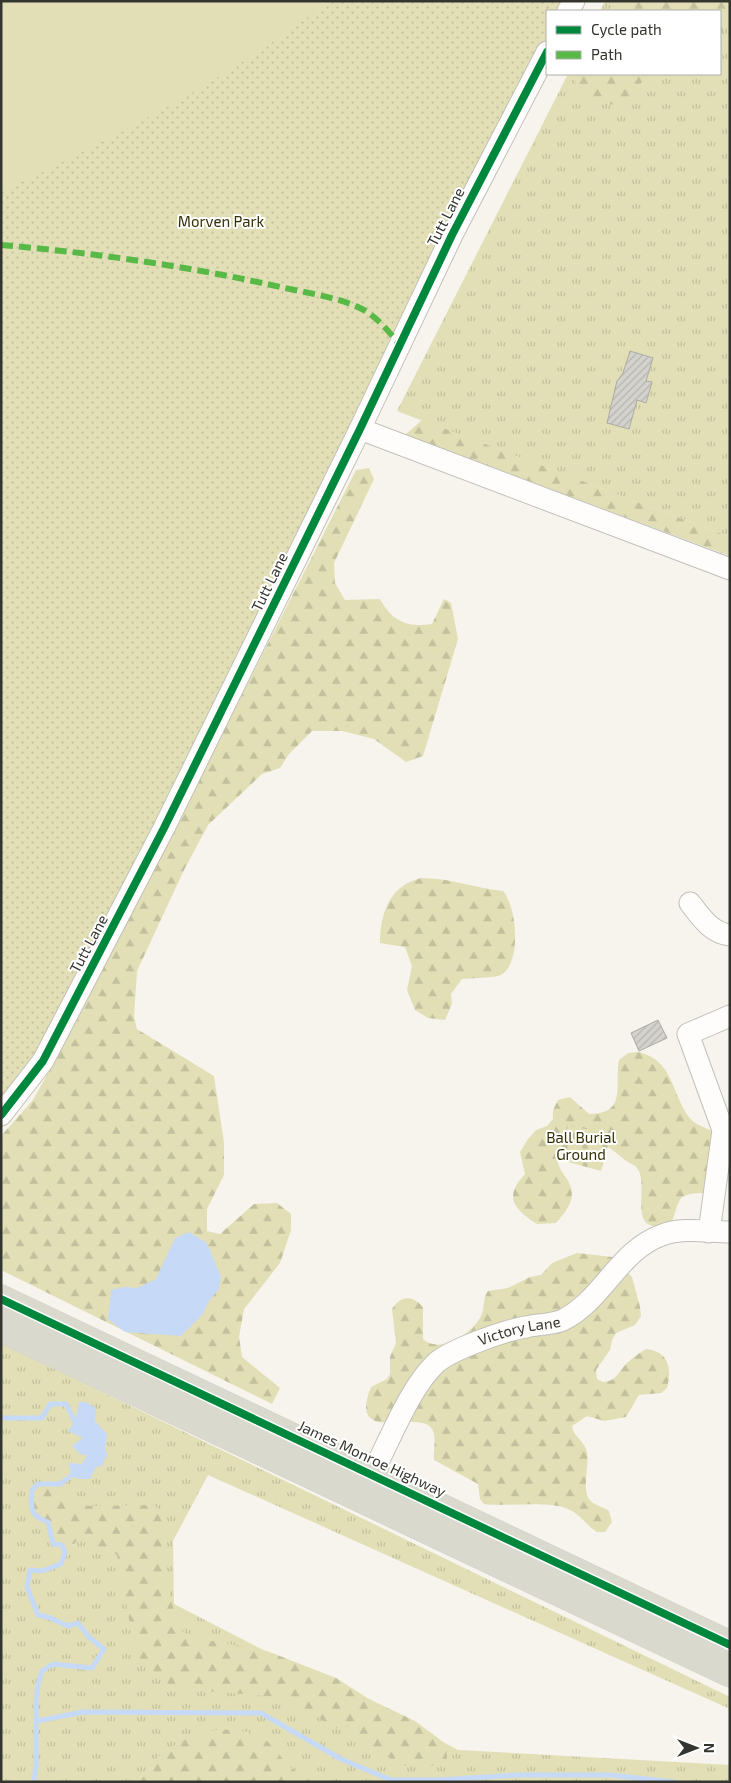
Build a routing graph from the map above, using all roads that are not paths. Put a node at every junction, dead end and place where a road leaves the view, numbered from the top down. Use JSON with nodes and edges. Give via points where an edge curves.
{"nodes":[{"id":1,"x":546,"y":54,"type":"edge"},
{"id":2,"x":360,"y":429,"type":"junction"},
{"id":3,"x":730,"y":569,"type":"edge"},
{"id":4,"x":690,"y":902,"type":"dead end"},
{"id":5,"x":730,"y":935,"type":"edge"},
{"id":6,"x":730,"y":1016,"type":"edge"},
{"id":7,"x":1,"y":1115,"type":"edge"},
{"id":8,"x":709,"y":1232,"type":"junction"},
{"id":9,"x":730,"y":1232,"type":"edge"},
{"id":10,"x":1,"y":1299,"type":"edge"},
{"id":11,"x":1,"y":1328,"type":"edge"},
{"id":12,"x":372,"y":1474,"type":"junction"},
{"id":13,"x":359,"y":1497,"type":"junction"},
{"id":14,"x":730,"y":1646,"type":"edge"},
{"id":15,"x":730,"y":1673,"type":"edge"}],
"edges":[{"from":1,"to":2,"type":"street","name":"Tutt Lane","via":[[452,235]]},
{"from":2,"to":3,"type":"street"},
{"from":2,"to":7,"type":"street","name":"Tutt Lane","via":[[130,896],[43,1061]]},
{"from":4,"to":5,"type":"street","via":[[703,921],[720,934]]},
{"from":6,"to":8,"type":"street","via":[[688,1034],[723,1130]]},
{"from":8,"to":9,"type":"street","name":"Victory Lane"},
{"from":8,"to":12,"type":"street","name":"Victory Lane","via":[[679,1231],[649,1241],[616,1268],[599,1292],[561,1321],[524,1327],[493,1337],[437,1362],[420,1380]]},
{"from":10,"to":12,"type":"highway","name":"James Monroe Highway"},
{"from":11,"to":13,"type":"highway"},
{"from":12,"to":13,"type":"street","name":"Victory Lane"},
{"from":12,"to":14,"type":"highway","name":"James Monroe Highway"},
{"from":13,"to":15,"type":"highway"}]}
